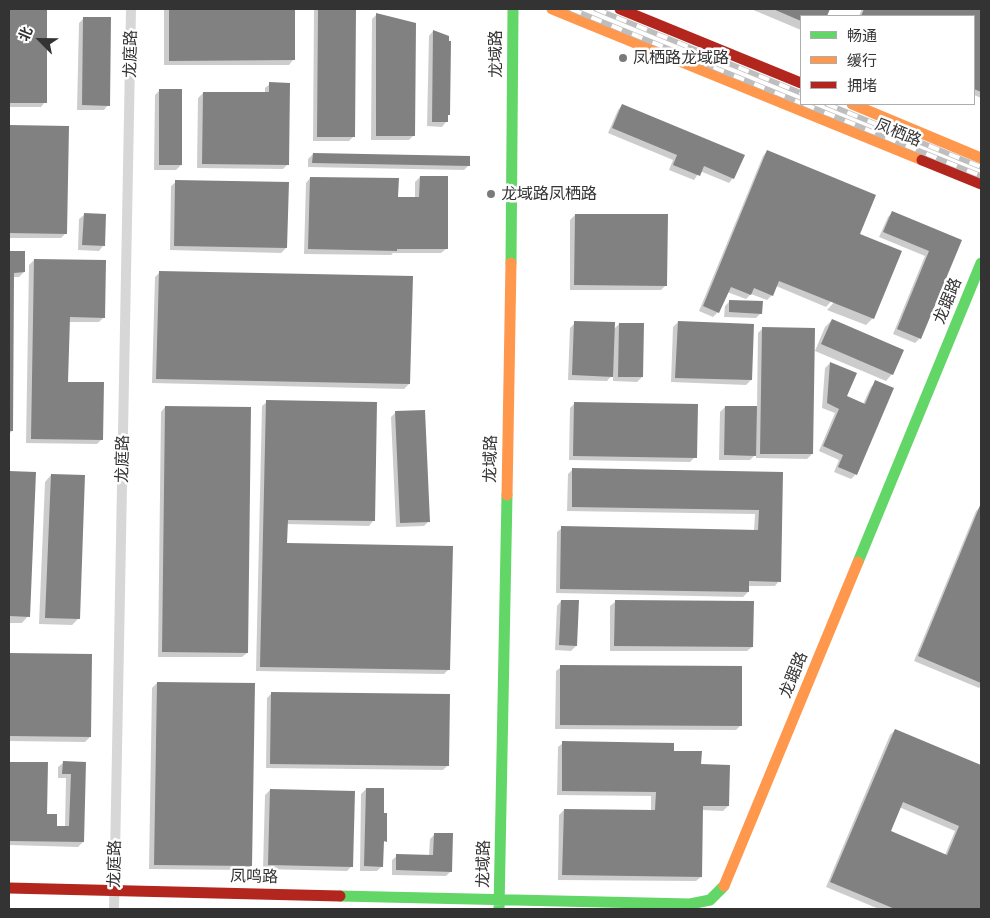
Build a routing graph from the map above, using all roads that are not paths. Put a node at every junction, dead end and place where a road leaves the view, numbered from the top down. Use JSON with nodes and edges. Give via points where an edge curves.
{"nodes":[{"id":1,"x":131,"y":9,"type":"edge"},
{"id":2,"x":513,"y":9,"type":"edge"},
{"id":3,"x":552,"y":9,"type":"edge"},
{"id":4,"x":620,"y":9,"type":"edge"},
{"id":5,"x":565,"y":11,"type":"edge"},
{"id":6,"x":800,"y":83,"type":"edge"},
{"id":7,"x":854,"y":105,"type":"edge"},
{"id":8,"x":981,"y":158,"type":"edge"},
{"id":9,"x":981,"y":184,"type":"edge"},
{"id":10,"x":981,"y":263,"type":"edge"},
{"id":11,"x":9,"y":888,"type":"edge"},
{"id":12,"x":114,"y":890,"type":"junction"},
{"id":13,"x":499,"y":904,"type":"edge"},
{"id":14,"x":114,"y":909,"type":"edge"}],
"edges":[{"from":1,"to":12,"type":"street","name":"龙庭路"},
{"from":2,"to":13,"type":"street","name":"龙域路"},
{"from":3,"to":5,"type":"street","name":"凤栖路"},
{"from":4,"to":6,"type":"street"},
{"from":5,"to":9,"type":"street","name":"凤栖路"},
{"from":7,"to":8,"type":"street","name":"凤栖路"},
{"from":10,"to":13,"type":"street","name":"龙踞路","via":[[725,885],[710,900],[690,904]]},
{"from":11,"to":12,"type":"street","name":"凤鸣路"},
{"from":12,"to":13,"type":"street","name":"凤鸣路"},
{"from":12,"to":14,"type":"street","name":"龙庭路"}]}
